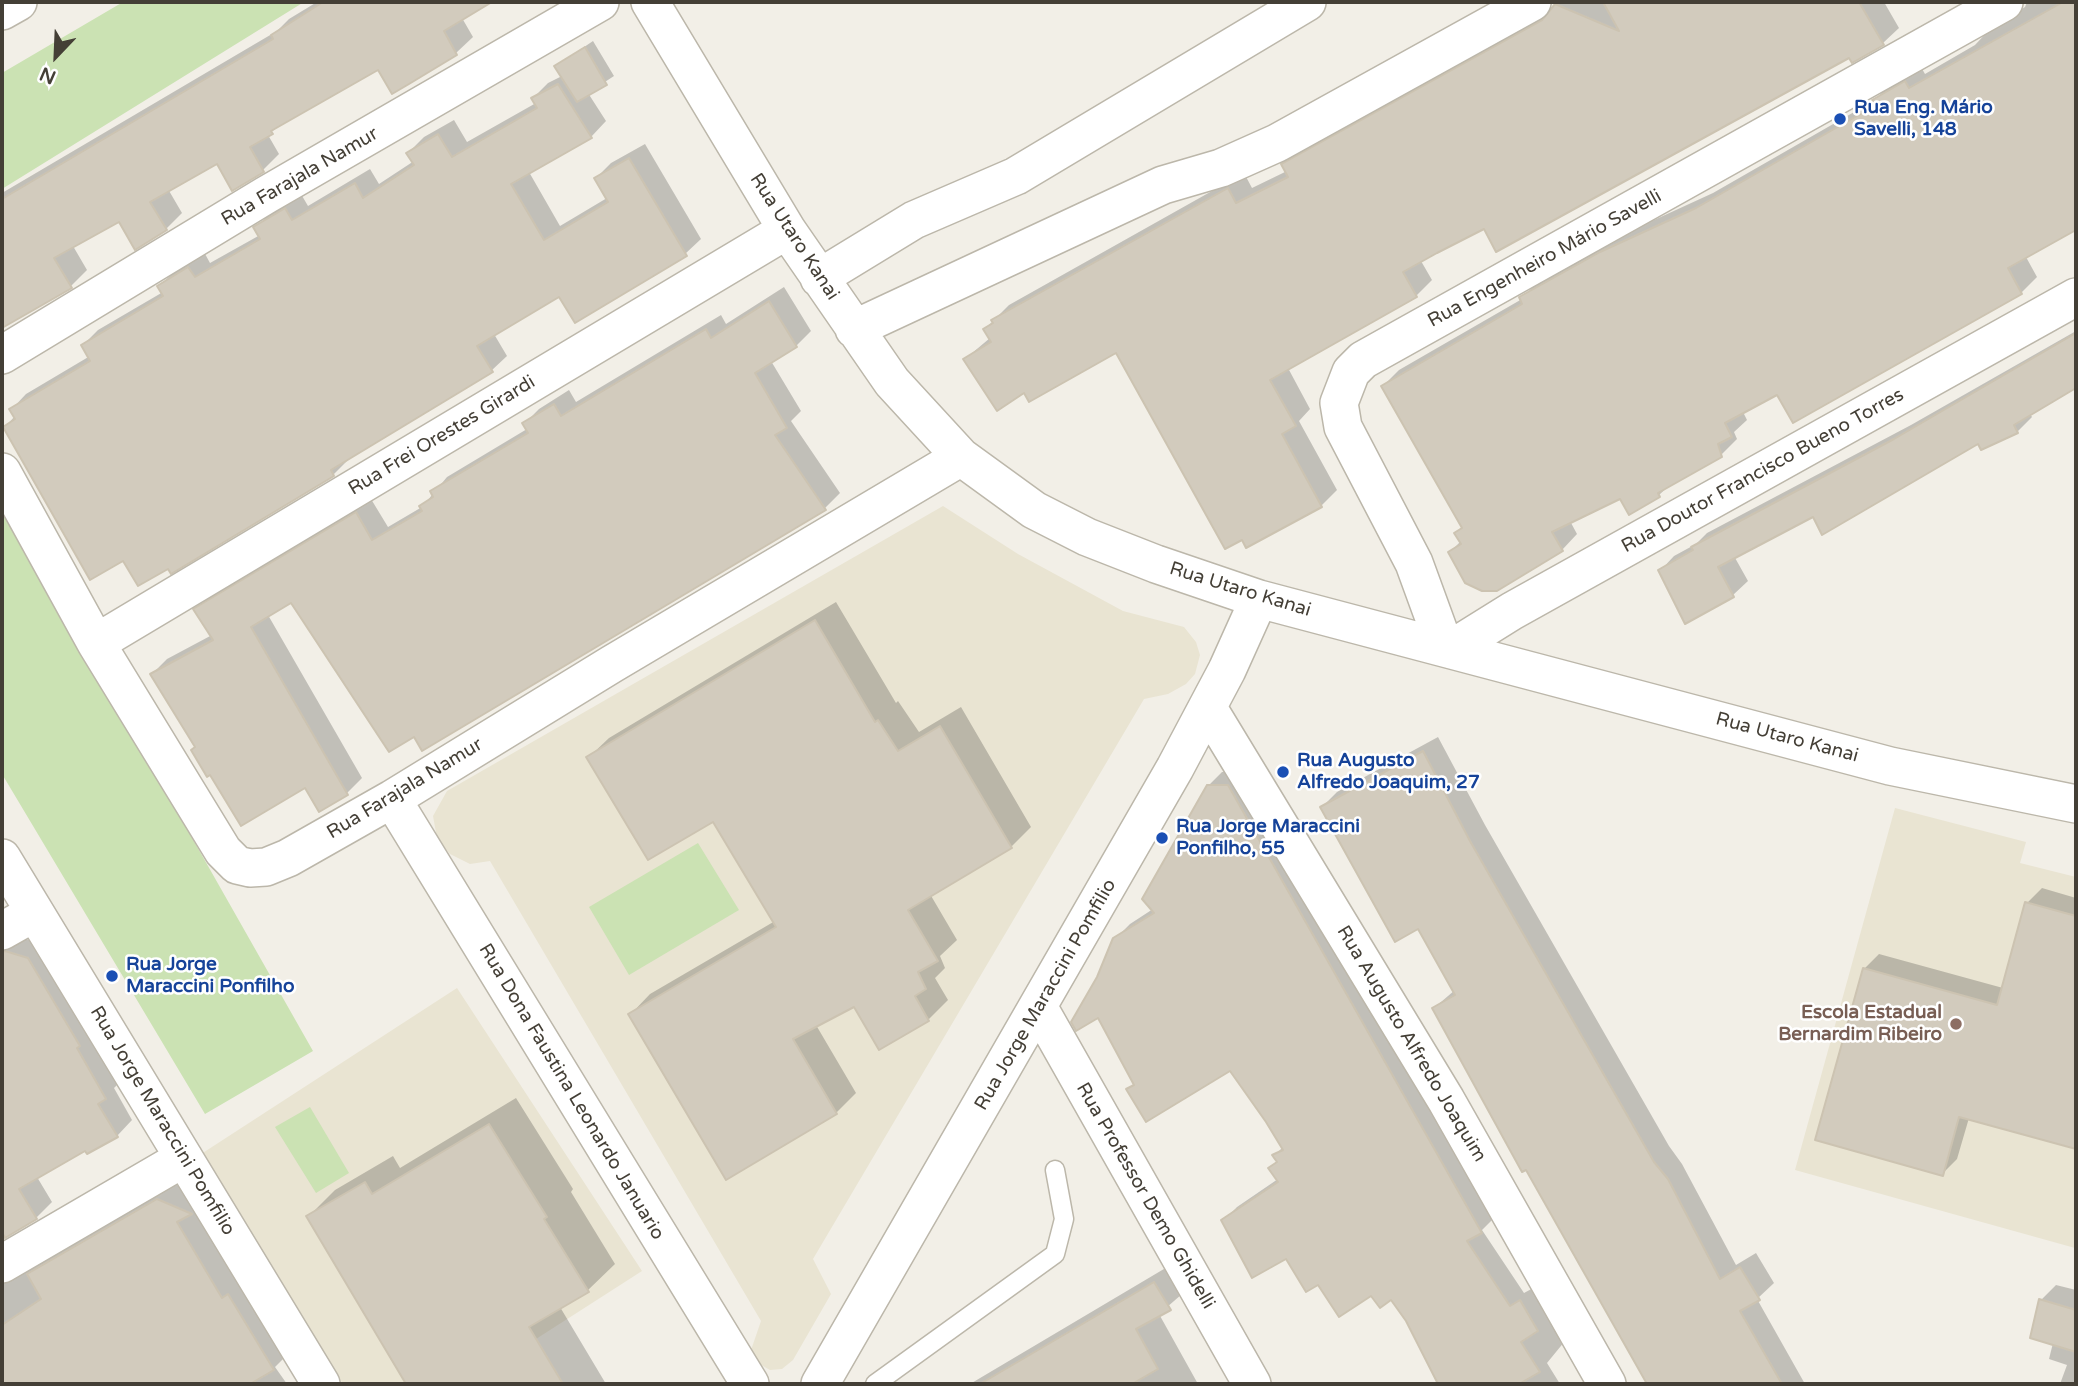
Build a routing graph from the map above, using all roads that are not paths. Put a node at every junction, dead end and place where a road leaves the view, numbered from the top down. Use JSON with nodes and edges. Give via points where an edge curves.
{"nodes":[{"id":1,"x":18,"y":2,"type":"edge"},
{"id":2,"x":600,"y":2,"type":"edge"},
{"id":3,"x":650,"y":2,"type":"edge"},
{"id":4,"x":1307,"y":2,"type":"edge"},
{"id":5,"x":1532,"y":2,"type":"edge"},
{"id":6,"x":2004,"y":2,"type":"edge"},
{"id":7,"x":2,"y":11,"type":"edge"},
{"id":8,"x":787,"y":230,"type":"junction"},
{"id":9,"x":819,"y":278,"type":"junction"},
{"id":10,"x":2076,"y":297,"type":"edge"},
{"id":11,"x":855,"y":329,"type":"junction"},
{"id":12,"x":2,"y":355,"type":"edge"},
{"id":13,"x":961,"y":457,"type":"junction"},
{"id":14,"x":2,"y":472,"type":"edge"},
{"id":15,"x":1259,"y":599,"type":"junction"},
{"id":16,"x":96,"y":643,"type":"junction"},
{"id":17,"x":1448,"y":648,"type":"junction"},
{"id":18,"x":1208,"y":708,"type":"junction"},
{"id":19,"x":392,"y":799,"type":"junction"},
{"id":20,"x":2076,"y":804,"type":"edge"},
{"id":21,"x":2,"y":858,"type":"edge"},
{"id":22,"x":34,"y":913,"type":"junction"},
{"id":23,"x":2,"y":931,"type":"edge"},
{"id":24,"x":1039,"y":1007,"type":"junction"},
{"id":25,"x":184,"y":1158,"type":"junction"},
{"id":26,"x":1055,"y":1170,"type":"dead end"},
{"id":27,"x":2,"y":1264,"type":"edge"},
{"id":28,"x":833,"y":1378,"type":"edge"},
{"id":29,"x":321,"y":1384,"type":"edge"},
{"id":30,"x":750,"y":1384,"type":"edge"},
{"id":31,"x":875,"y":1384,"type":"edge"},
{"id":32,"x":1252,"y":1384,"type":"edge"},
{"id":33,"x":1607,"y":1384,"type":"edge"}],
"edges":[{"from":1,"to":7,"type":"street"},
{"from":2,"to":12,"type":"street","name":"Rua Farajala Namur","via":[[266,195]]},
{"from":3,"to":8,"type":"street","name":"Rua Utaro Kanai"},
{"from":4,"to":9,"type":"street","via":[[1016,176],[914,219]]},
{"from":5,"to":11,"type":"street","via":[[1277,143],[1221,168],[1163,185]]},
{"from":6,"to":17,"type":"street","name":"Rua Engenheiro Mário Savelli","via":[[1363,360],[1351,372],[1339,403],[1343,427],[1414,563]]},
{"from":8,"to":9,"type":"street","name":"Rua Utaro Kanai"},
{"from":8,"to":16,"type":"street","name":"Rua Frei Orestes Girardi"},
{"from":9,"to":11,"type":"street","name":"Rua Utaro Kanai"},
{"from":10,"to":17,"type":"street","name":"Rua Doutor Francisco Bueno Torres"},
{"from":11,"to":13,"type":"street","name":"Rua Utaro Kanai","via":[[892,382]]},
{"from":13,"to":15,"type":"street","name":"Rua Utaro Kanai","via":[[1034,510],[1087,537]]},
{"from":13,"to":19,"type":"street","name":"Rua Farajala Namur"},
{"from":14,"to":16,"type":"street","name":"Rua Farajala Namur"},
{"from":15,"to":17,"type":"street","name":"Rua Utaro Kanai"},
{"from":15,"to":18,"type":"street","name":"Rua Jorge Maraccini Pomfilio"},
{"from":16,"to":19,"type":"street","name":"Rua Farajala Namur","via":[[223,851],[237,864],[266,867],[288,858]]},
{"from":17,"to":20,"type":"street","name":"Rua Utaro Kanai","via":[[1890,766]]},
{"from":18,"to":24,"type":"street","name":"Rua Jorge Maraccini Pomfilio"},
{"from":18,"to":33,"type":"street","name":"Rua Augusto Alfredo Joaquim","via":[[1446,1100]]},
{"from":19,"to":30,"type":"street","name":"Rua Dona Faustina Leonardo Januario"},
{"from":21,"to":22,"type":"street","name":"Rua Jorge Maraccini Pomfilio"},
{"from":22,"to":23,"type":"street"},
{"from":22,"to":25,"type":"street","name":"Rua Jorge Maraccini Pomfilio"},
{"from":24,"to":28,"type":"street","name":"Rua Jorge Maraccini Pomfilio"},
{"from":24,"to":32,"type":"street","name":"Rua Professor Demo Ghidelli"},
{"from":25,"to":27,"type":"street"},
{"from":25,"to":29,"type":"street","name":"Rua Jorge Maraccini Pomfilio"},
{"from":26,"to":31,"type":"lane","via":[[1064,1219],[1055,1254]]}]}
